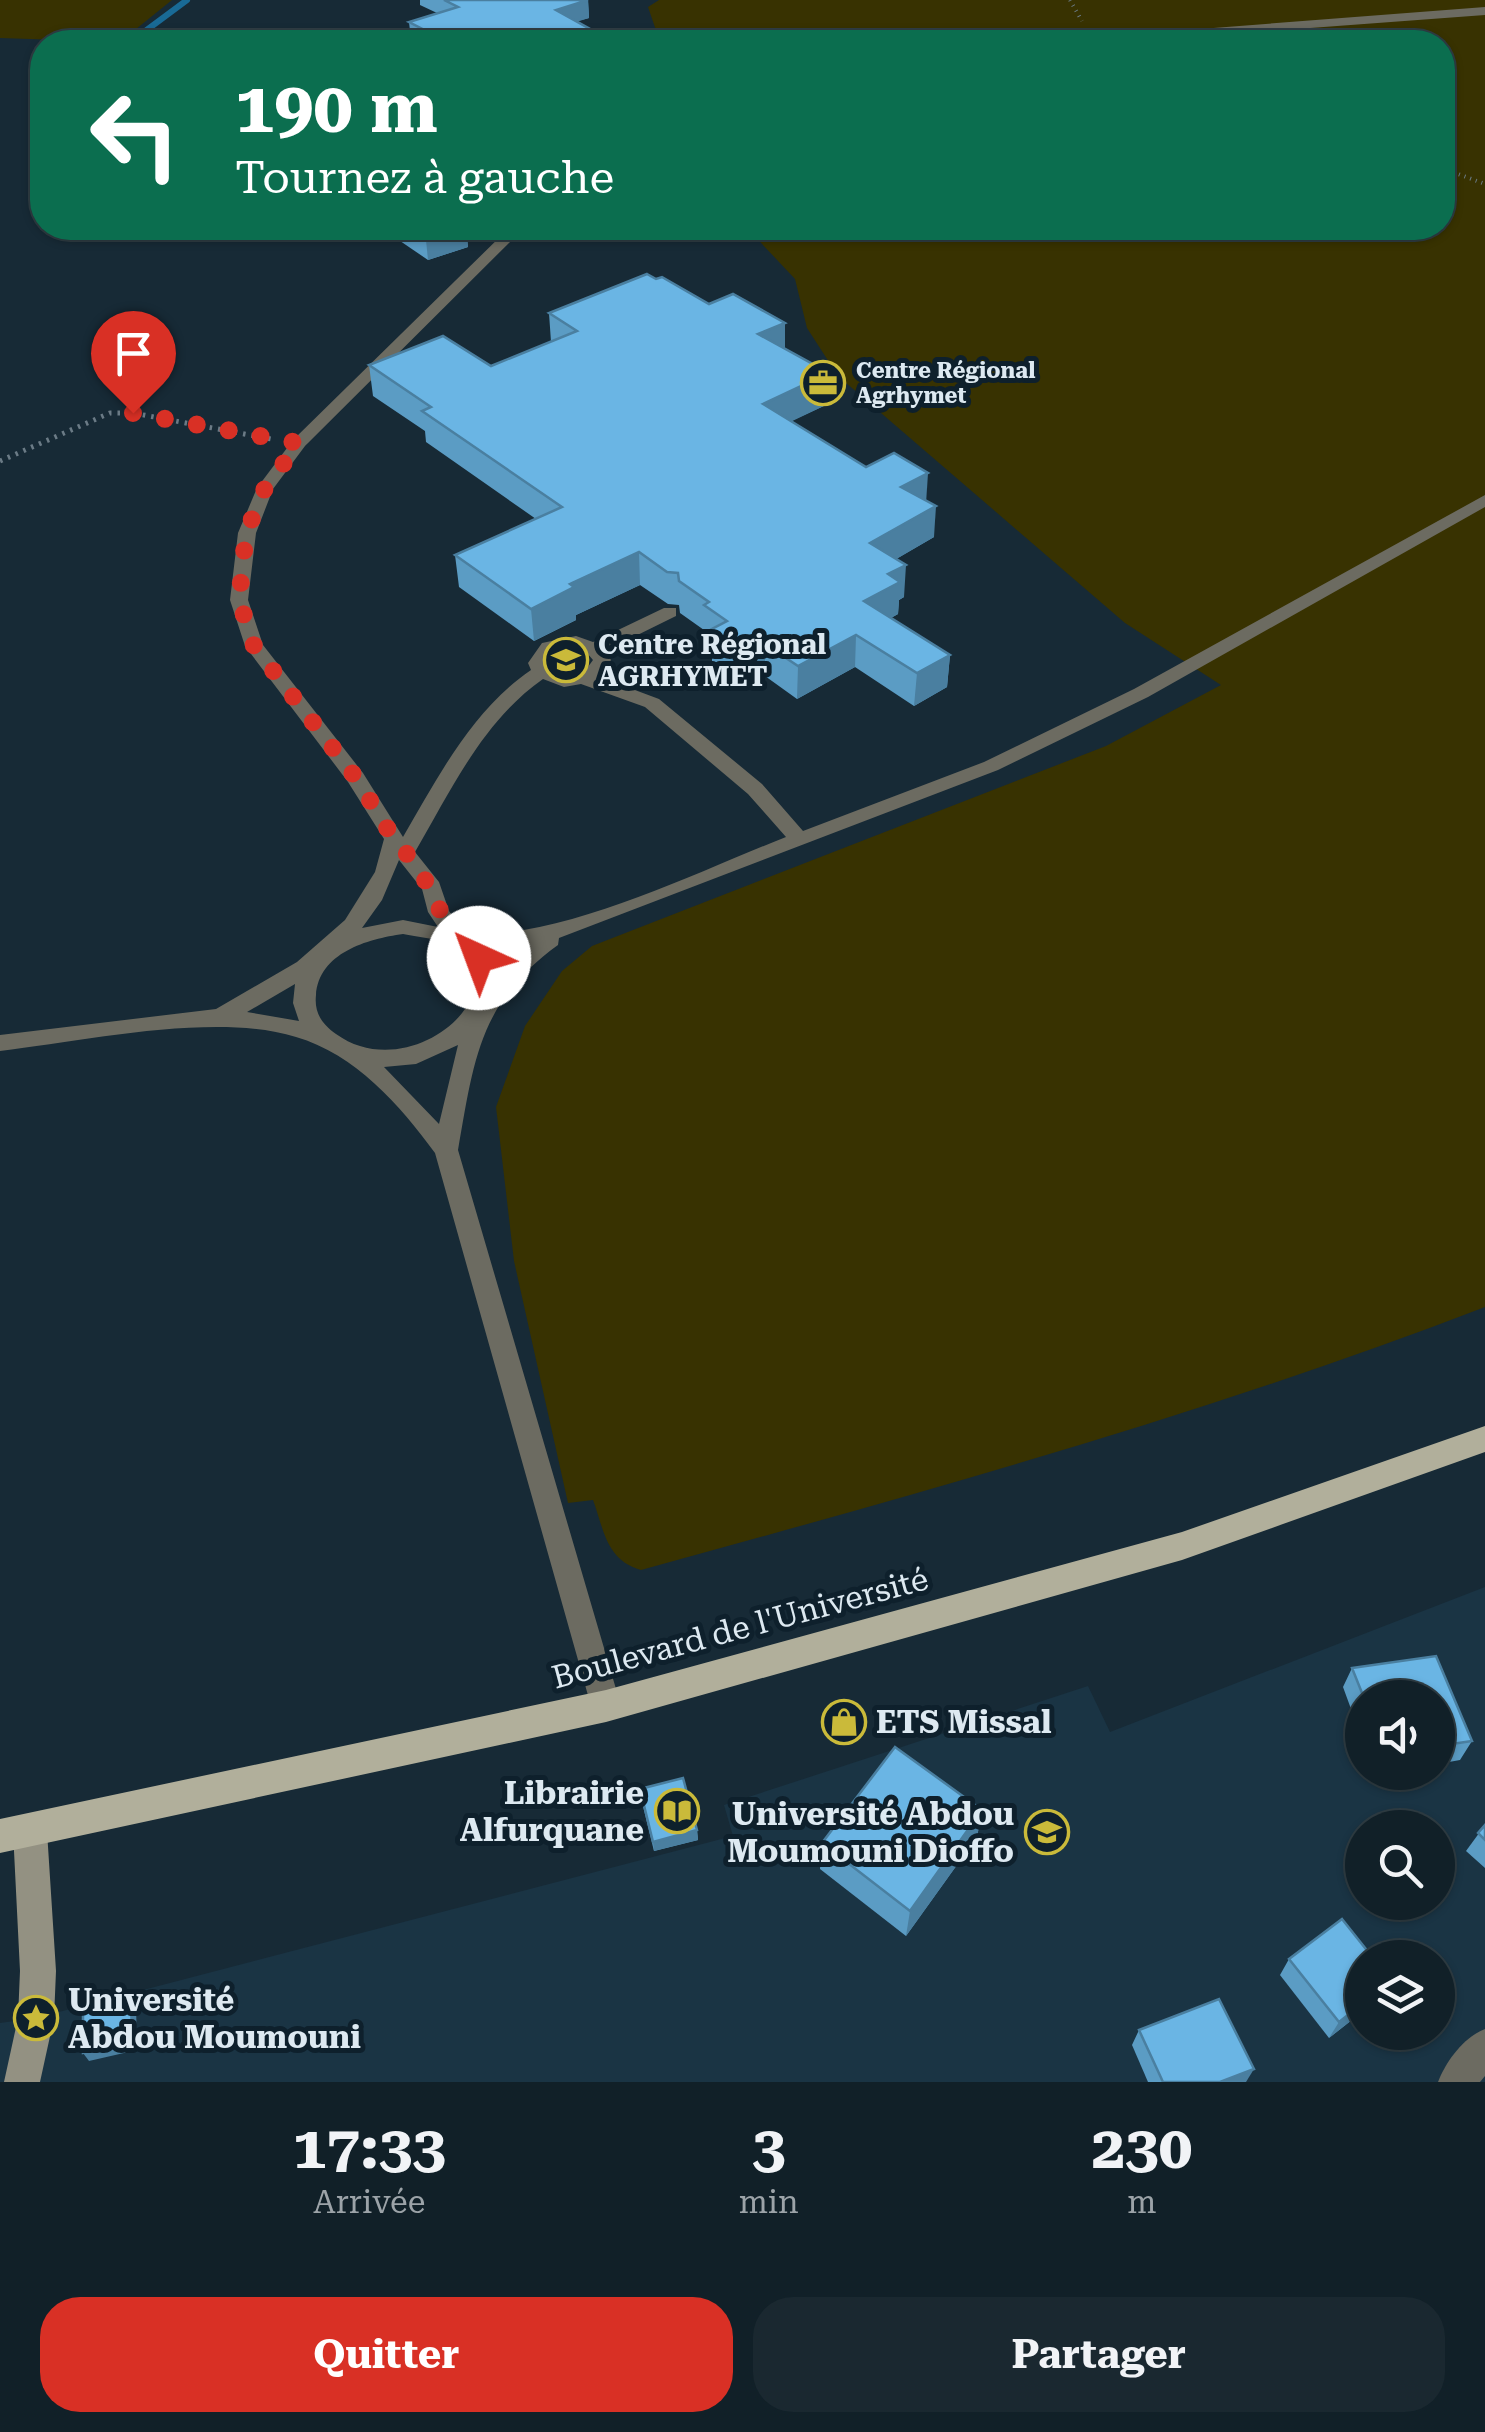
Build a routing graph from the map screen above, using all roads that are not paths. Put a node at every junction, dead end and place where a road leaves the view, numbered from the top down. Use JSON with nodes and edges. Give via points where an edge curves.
{"nodes":[{"id":1,"x":1485,"y":11,"type":"edge"},
{"id":2,"x":1239,"y":30,"type":"edge"},
{"id":3,"x":505,"y":240,"type":"edge"},
{"id":4,"x":1485,"y":500,"type":"edge"},
{"id":5,"x":670,"y":612,"type":"dead end"},
{"id":6,"x":594,"y":649,"type":"junction"},
{"id":7,"x":541,"y":672,"type":"junction"},
{"id":8,"x":584,"y":678,"type":"junction"},
{"id":9,"x":798,"y":839,"type":"junction"},
{"id":10,"x":400,"y":845,"type":"junction"},
{"id":11,"x":570,"y":928,"type":"junction"},
{"id":12,"x":460,"y":941,"type":"junction"},
{"id":13,"x":325,"y":956,"type":"junction"},
{"id":14,"x":484,"y":1004,"type":"junction"},
{"id":15,"x":220,"y":1017,"type":"junction"},
{"id":16,"x":0,"y":1044,"type":"edge"},
{"id":17,"x":339,"y":1047,"type":"junction"},
{"id":18,"x":446,"y":1150,"type":"junction"},
{"id":19,"x":1485,"y":1439,"type":"edge"},
{"id":20,"x":606,"y":1706,"type":"junction"},
{"id":21,"x":15,"y":1834,"type":"edge"},
{"id":22,"x":1485,"y":2047,"type":"edge"},
{"id":23,"x":22,"y":2082,"type":"edge"},
{"id":24,"x":1456,"y":2082,"type":"edge"}],
"edges":[{"from":1,"to":2,"type":"lane"},
{"from":3,"to":10,"type":"lane","via":[[299,443],[265,488],[246,533],[239,600],[254,646]]},
{"from":4,"to":9,"type":"lane","via":[[1141,693],[991,766]]},
{"from":5,"to":6,"type":"lane"},
{"from":6,"to":7,"type":"lane","via":[[576,642],[549,647],[537,664]]},
{"from":6,"to":8,"type":"lane","via":[[600,669]]},
{"from":7,"to":8,"type":"lane","via":[[564,681]]},
{"from":7,"to":10,"type":"lane","via":[[520,683],[491,714]]},
{"from":8,"to":9,"type":"lane","via":[[652,703],[755,789]]},
{"from":9,"to":11,"type":"lane"},
{"from":10,"to":12,"type":"lane"},
{"from":10,"to":13,"type":"lane","via":[[384,878]]},
{"from":11,"to":12,"type":"lane","via":[[500,944]]},
{"from":11,"to":14,"type":"lane","via":[[524,957]]},
{"from":12,"to":13,"type":"lane","via":[[424,928],[392,928],[360,935]]},
{"from":12,"to":14,"type":"lane","via":[[479,958],[487,980]]},
{"from":13,"to":15,"type":"lane"},
{"from":13,"to":17,"type":"lane","via":[[312,972],[304,1005],[322,1036]]},
{"from":14,"to":17,"type":"lane","via":[[461,1032],[424,1052],[380,1058]]},
{"from":14,"to":18,"type":"lane"},
{"from":15,"to":16,"type":"lane"},
{"from":15,"to":17,"type":"lane","via":[[304,1031]]},
{"from":17,"to":18,"type":"lane","via":[[394,1087]]},
{"from":18,"to":20,"type":"lane"},
{"from":19,"to":20,"type":"main road","name":"Boulevard de l'Université","via":[[1182,1546]]},
{"from":20,"to":21,"type":"main road","name":"Boulevard de l'Université"},
{"from":21,"to":23,"type":"street","via":[[38,1971]]},
{"from":22,"to":24,"type":"street"}]}
